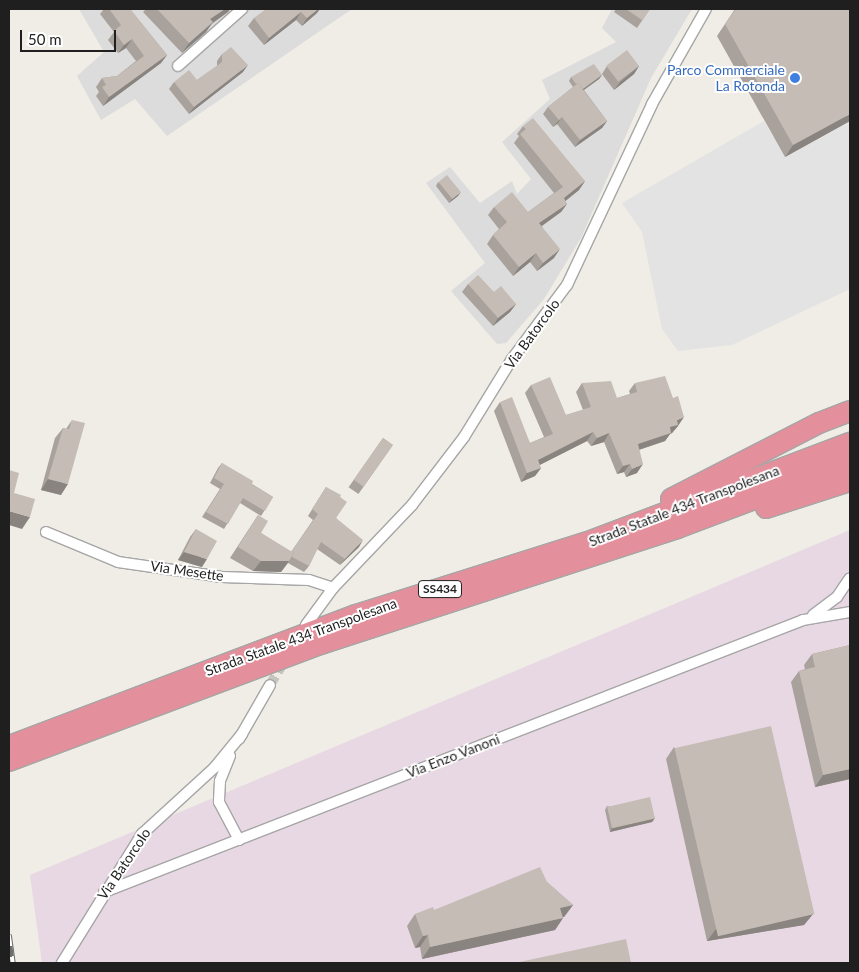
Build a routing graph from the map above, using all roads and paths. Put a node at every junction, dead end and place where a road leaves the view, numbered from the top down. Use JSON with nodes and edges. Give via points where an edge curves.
{"nodes":[{"id":1,"x":242,"y":9,"type":"edge"},
{"id":2,"x":706,"y":9,"type":"edge"},
{"id":3,"x":178,"y":66,"type":"dead end"},
{"id":4,"x":850,"y":411,"type":"edge"},
{"id":5,"x":850,"y":444,"type":"edge"},
{"id":6,"x":850,"y":463,"type":"edge"},
{"id":7,"x":850,"y":481,"type":"edge"},
{"id":8,"x":677,"y":528,"type":"junction"},
{"id":9,"x":46,"y":532,"type":"dead end"},
{"id":10,"x":585,"y":544,"type":"junction"},
{"id":11,"x":850,"y":577,"type":"edge"},
{"id":12,"x":333,"y":588,"type":"junction"},
{"id":13,"x":850,"y":590,"type":"edge"},
{"id":14,"x":850,"y":612,"type":"edge"},
{"id":15,"x":803,"y":620,"type":"junction"},
{"id":16,"x":306,"y":625,"type":"dead end"},
{"id":17,"x":270,"y":685,"type":"tunnel mouth"},
{"id":18,"x":242,"y":734,"type":"junction"},
{"id":19,"x":32,"y":745,"type":"junction"},
{"id":20,"x":9,"y":746,"type":"edge"},
{"id":21,"x":9,"y":761,"type":"edge"},
{"id":22,"x":239,"y":840,"type":"junction"},
{"id":23,"x":104,"y":892,"type":"junction"},
{"id":24,"x":62,"y":963,"type":"edge"}],
"edges":[{"from":1,"to":3,"type":"street"},
{"from":2,"to":12,"type":"street","name":"Via Batorcolo","via":[[652,104],[567,285],[512,359],[464,437],[412,505]]},
{"from":4,"to":10,"type":"highway","via":[[819,423]]},
{"from":5,"to":10,"type":"highway","name":"Strada Statale 434 Transpolesana","number":"SS434"},
{"from":6,"to":8,"type":"highway","name":"Strada Statale 434 Transpolesana","number":"SS434"},
{"from":7,"to":8,"type":"highway","via":[[697,531]]},
{"from":8,"to":19,"type":"highway","name":"Strada Statale 434 Transpolesana","number":"SS434","via":[[321,644]]},
{"from":9,"to":12,"type":"street","name":"Via Mesette","via":[[118,562],[222,577],[309,580]]},
{"from":10,"to":19,"type":"highway","name":"Strada Statale 434 Transpolesana","number":"SS434","via":[[356,615]]},
{"from":11,"to":13,"type":"street","name":"Via Enzo Vanoni"},
{"from":11,"to":15,"type":"street","name":"Via Enzo Vanoni","via":[[837,597]]},
{"from":12,"to":16,"type":"street","name":"Via Batorcolo"},
{"from":14,"to":15,"type":"street","name":"Via Enzo Vanoni"},
{"from":15,"to":22,"type":"street","name":"Via Enzo Vanoni"},
{"from":17,"to":18,"type":"street","name":"Via Batorcolo"},
{"from":18,"to":22,"type":"street","name":"Via Batorcolo","via":[[227,761],[219,789],[221,809]]},
{"from":18,"to":23,"type":"street","name":"Via Batorcolo","via":[[215,767],[142,834]]},
{"from":19,"to":20,"type":"highway","name":"Strada Statale 434 Transpolesana","number":"SS434"},
{"from":19,"to":21,"type":"highway","name":"Strada Statale 434 Transpolesana","number":"SS434"},
{"from":22,"to":23,"type":"street","name":"Via Enzo Vanoni"},
{"from":23,"to":24,"type":"street","name":"Via Batorcolo"}]}
